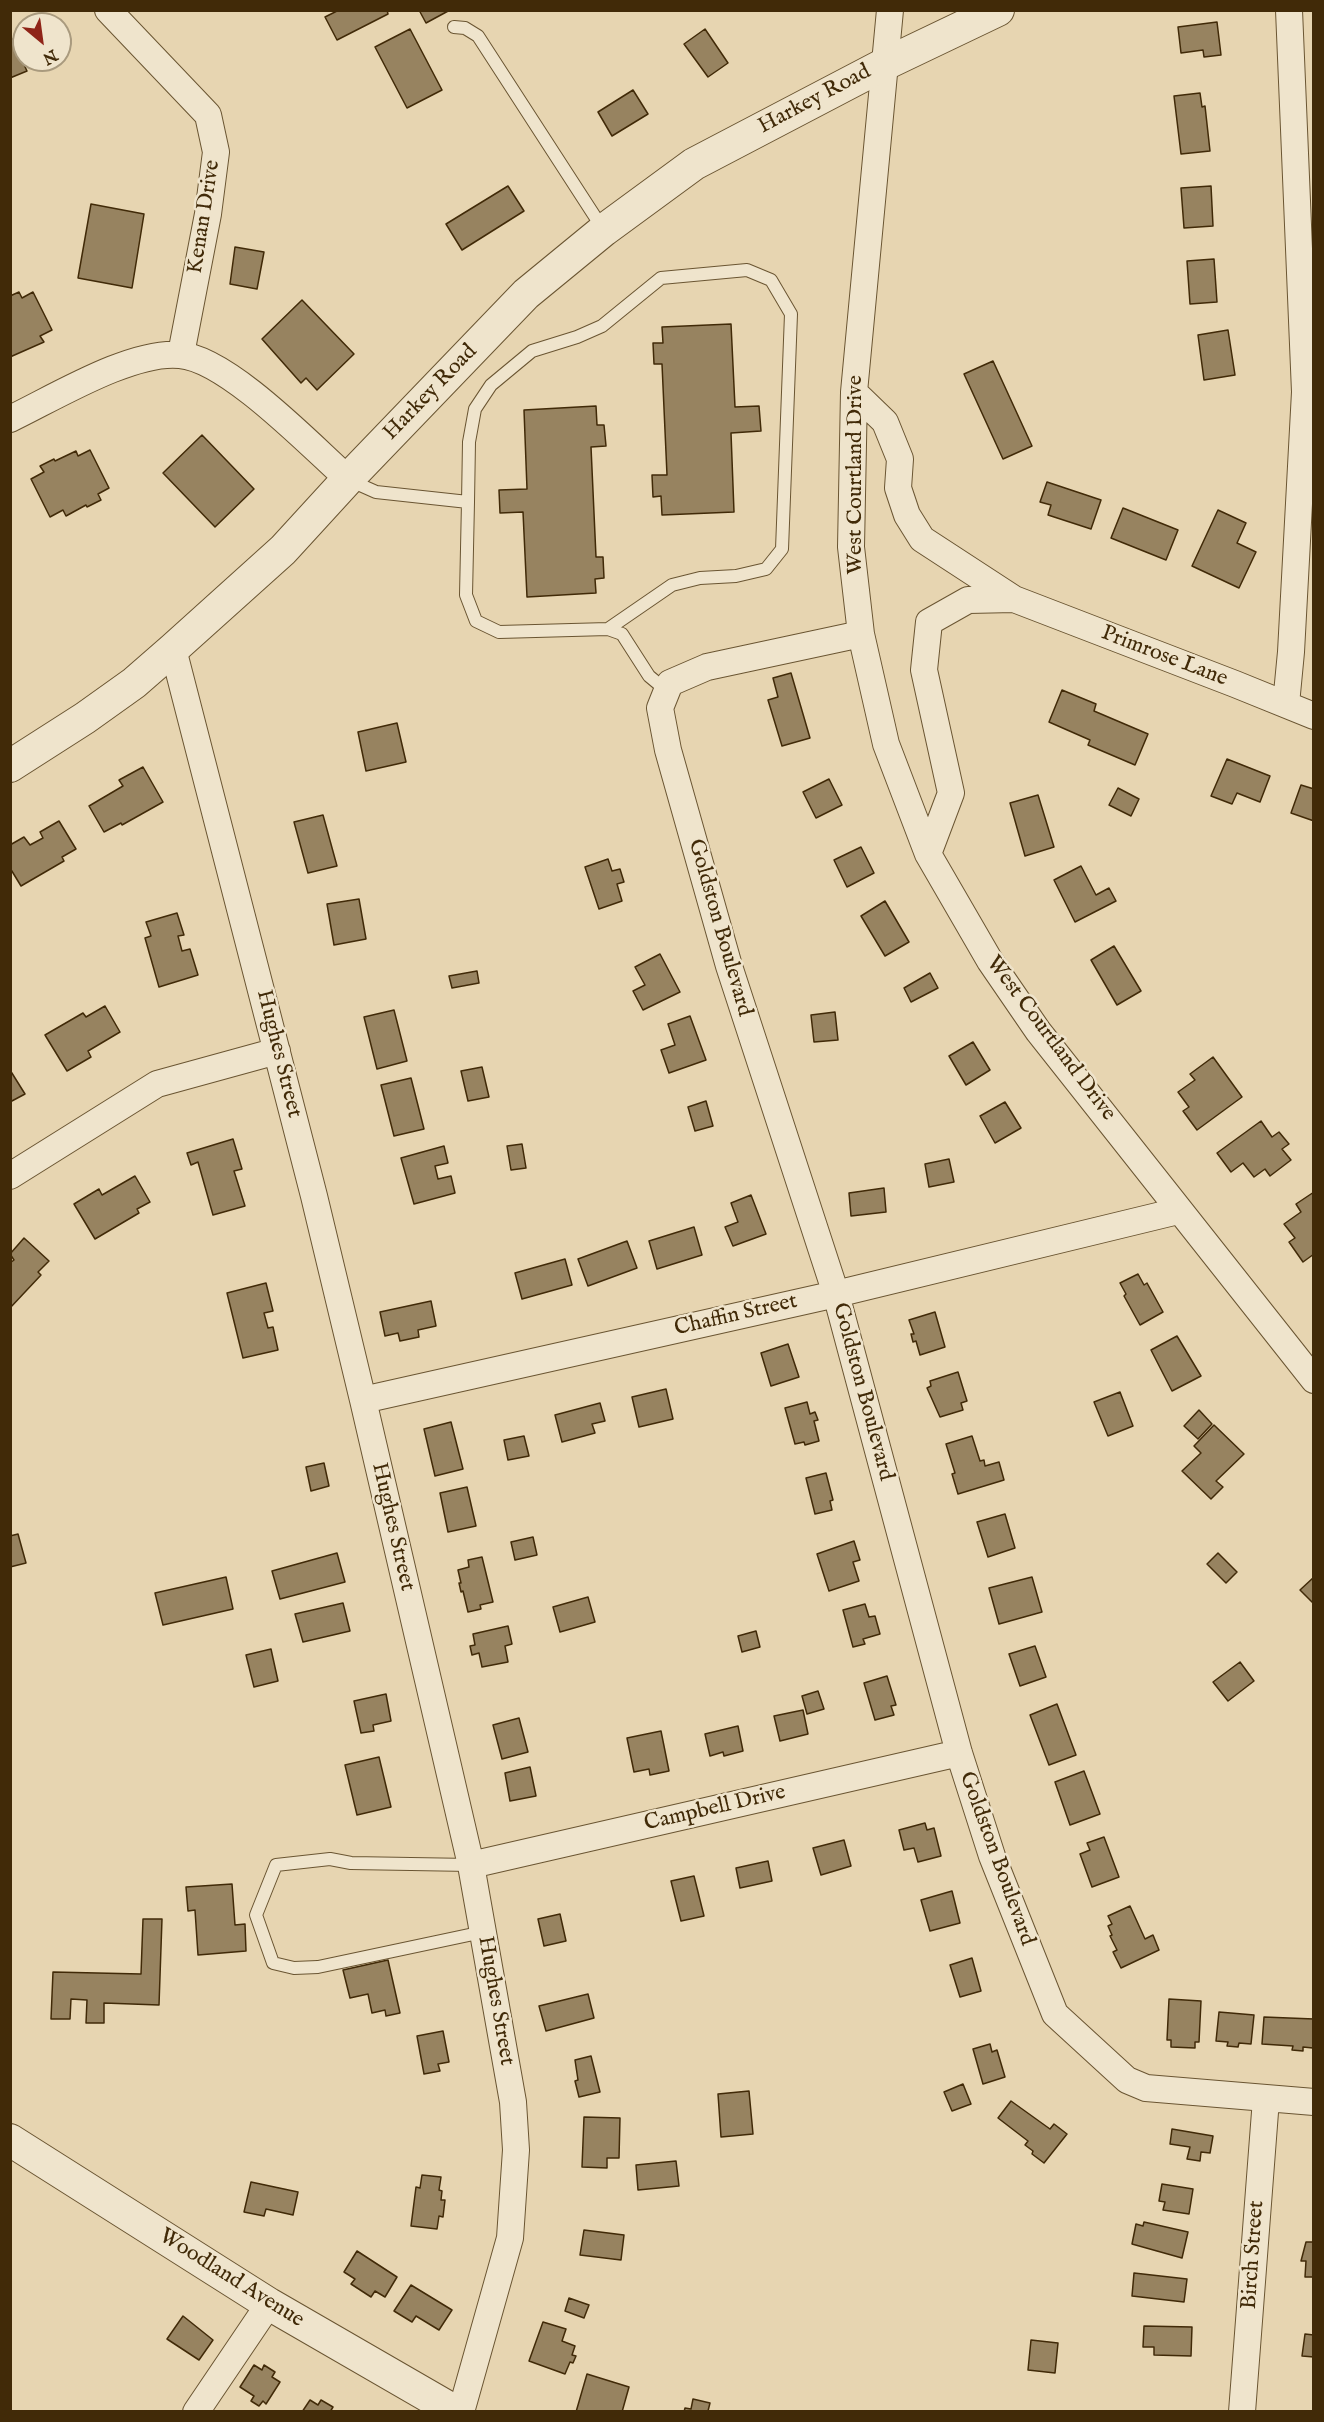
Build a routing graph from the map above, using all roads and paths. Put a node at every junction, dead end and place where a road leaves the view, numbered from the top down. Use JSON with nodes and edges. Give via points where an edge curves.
{"nodes":[{"id":1,"x":108,"y":10,"type":"edge"},
{"id":2,"x":890,"y":10,"type":"edge"},
{"id":3,"x":998,"y":10,"type":"edge"},
{"id":4,"x":1289,"y":10,"type":"edge"},
{"id":5,"x":454,"y":27,"type":"dead end"},
{"id":6,"x":885,"y":64,"type":"junction"},
{"id":7,"x":604,"y":230,"type":"junction"},
{"id":8,"x":181,"y":354,"type":"junction"},
{"id":9,"x":854,"y":392,"type":"junction"},
{"id":10,"x":10,"y":419,"type":"edge"},
{"id":11,"x":348,"y":479,"type":"junction"},
{"id":12,"x":468,"y":502,"type":"junction"},
{"id":13,"x":1014,"y":599,"type":"junction"},
{"id":14,"x":608,"y":629,"type":"junction"},
{"id":15,"x":861,"y":634,"type":"junction"},
{"id":16,"x":174,"y":649,"type":"junction"},
{"id":17,"x":667,"y":691,"type":"junction"},
{"id":18,"x":1286,"y":704,"type":"junction"},
{"id":19,"x":1314,"y":716,"type":"edge"},
{"id":20,"x":10,"y":766,"type":"edge"},
{"id":21,"x":928,"y":854,"type":"junction"},
{"id":22,"x":277,"y":1051,"type":"junction"},
{"id":23,"x":10,"y":1176,"type":"edge"},
{"id":24,"x":1178,"y":1211,"type":"junction"},
{"id":25,"x":836,"y":1294,"type":"junction"},
{"id":26,"x":1314,"y":1380,"type":"edge"},
{"id":27,"x":363,"y":1400,"type":"junction"},
{"id":28,"x":959,"y":1753,"type":"junction"},
{"id":29,"x":471,"y":1864,"type":"junction"},
{"id":30,"x":483,"y":1932,"type":"junction"},
{"id":31,"x":1266,"y":2099,"type":"junction"},
{"id":32,"x":1314,"y":2102,"type":"edge"},
{"id":33,"x":10,"y":2140,"type":"edge"},
{"id":34,"x":269,"y":2304,"type":"junction"},
{"id":35,"x":196,"y":2412,"type":"edge"},
{"id":36,"x":456,"y":2412,"type":"edge"},
{"id":37,"x":461,"y":2412,"type":"edge"},
{"id":38,"x":1242,"y":2412,"type":"edge"}],
"edges":[{"from":1,"to":8,"type":"street","name":"Kenan Drive","via":[[208,115],[216,152]]},
{"from":2,"to":6,"type":"street","name":"West Courtland Drive"},
{"from":3,"to":6,"type":"street","name":"Harkey Road"},
{"from":4,"to":18,"type":"street","via":[[1305,392]]},
{"from":5,"to":7,"type":"lane","via":[[478,36]]},
{"from":6,"to":7,"type":"street","name":"Harkey Road","via":[[694,164]]},
{"from":6,"to":9,"type":"street","name":"West Courtland Drive"},
{"from":7,"to":11,"type":"street","name":"Harkey Road","via":[[526,294]]},
{"from":8,"to":10,"type":"street","via":[[157,356],[102,374]]},
{"from":8,"to":11,"type":"street","via":[[242,384]]},
{"from":9,"to":13,"type":"street","name":"Primrose Lane","via":[[885,422],[900,459],[898,488],[907,515],[922,539]]},
{"from":9,"to":15,"type":"street","name":"West Courtland Drive","via":[[851,547]]},
{"from":11,"to":12,"type":"lane","via":[[376,492]]},
{"from":11,"to":16,"type":"street","name":"Harkey Road","via":[[283,549]]},
{"from":12,"to":14,"type":"lane","via":[[466,595],[476,621],[499,632]]},
{"from":12,"to":14,"type":"lane","via":[[469,442],[475,410],[491,385],[532,351],[602,326],[661,278],[747,270],[771,280],[791,314],[782,549],[766,569],[672,585]]},
{"from":13,"to":18,"type":"street","name":"Primrose Lane"},
{"from":13,"to":21,"type":"street","name":"Primrose Lane","via":[[968,600],[929,622],[924,670],[951,793]]},
{"from":14,"to":17,"type":"lane","via":[[622,634],[649,676]]},
{"from":15,"to":17,"type":"street","via":[[707,667],[670,683]]},
{"from":15,"to":21,"type":"street","name":"West Courtland Drive","via":[[886,744]]},
{"from":16,"to":20,"type":"street","name":"Harkey Road","via":[[85,718]]},
{"from":16,"to":22,"type":"street","name":"Hughes Street"},
{"from":17,"to":25,"type":"street","name":"Goldston Boulevard","via":[[660,708],[668,750],[729,966]]},
{"from":18,"to":19,"type":"street","name":"Primrose Lane"},
{"from":21,"to":24,"type":"street","name":"West Courtland Drive","via":[[990,961],[1038,1031]]},
{"from":22,"to":23,"type":"street","via":[[157,1084]]},
{"from":22,"to":27,"type":"street","name":"Hughes Street"},
{"from":24,"to":25,"type":"street","name":"Chaffin Street"},
{"from":24,"to":26,"type":"street","name":"West Courtland Drive"},
{"from":25,"to":27,"type":"street","name":"Chaffin Street"},
{"from":25,"to":28,"type":"street","name":"Goldston Boulevard"},
{"from":27,"to":29,"type":"street","name":"Hughes Street"},
{"from":28,"to":29,"type":"street","name":"Campbell Drive"},
{"from":28,"to":31,"type":"street","name":"Goldston Boulevard","via":[[992,1856],[1055,2014],[1126,2080],[1146,2088]]},
{"from":29,"to":30,"type":"street","name":"Hughes Street"},
{"from":29,"to":30,"type":"lane","via":[[351,1863],[330,1859],[276,1865],[256,1915],[273,1963],[294,1968],[318,1967]]},
{"from":30,"to":37,"type":"street","name":"Hughes Street","via":[[513,2102],[516,2150],[510,2238]]},
{"from":31,"to":32,"type":"street","name":"Goldston Boulevard"},
{"from":31,"to":38,"type":"street","name":"Birch Street"},
{"from":33,"to":34,"type":"street","name":"Woodland Avenue"},
{"from":34,"to":35,"type":"street"},
{"from":34,"to":36,"type":"street","name":"Woodland Avenue"}]}
